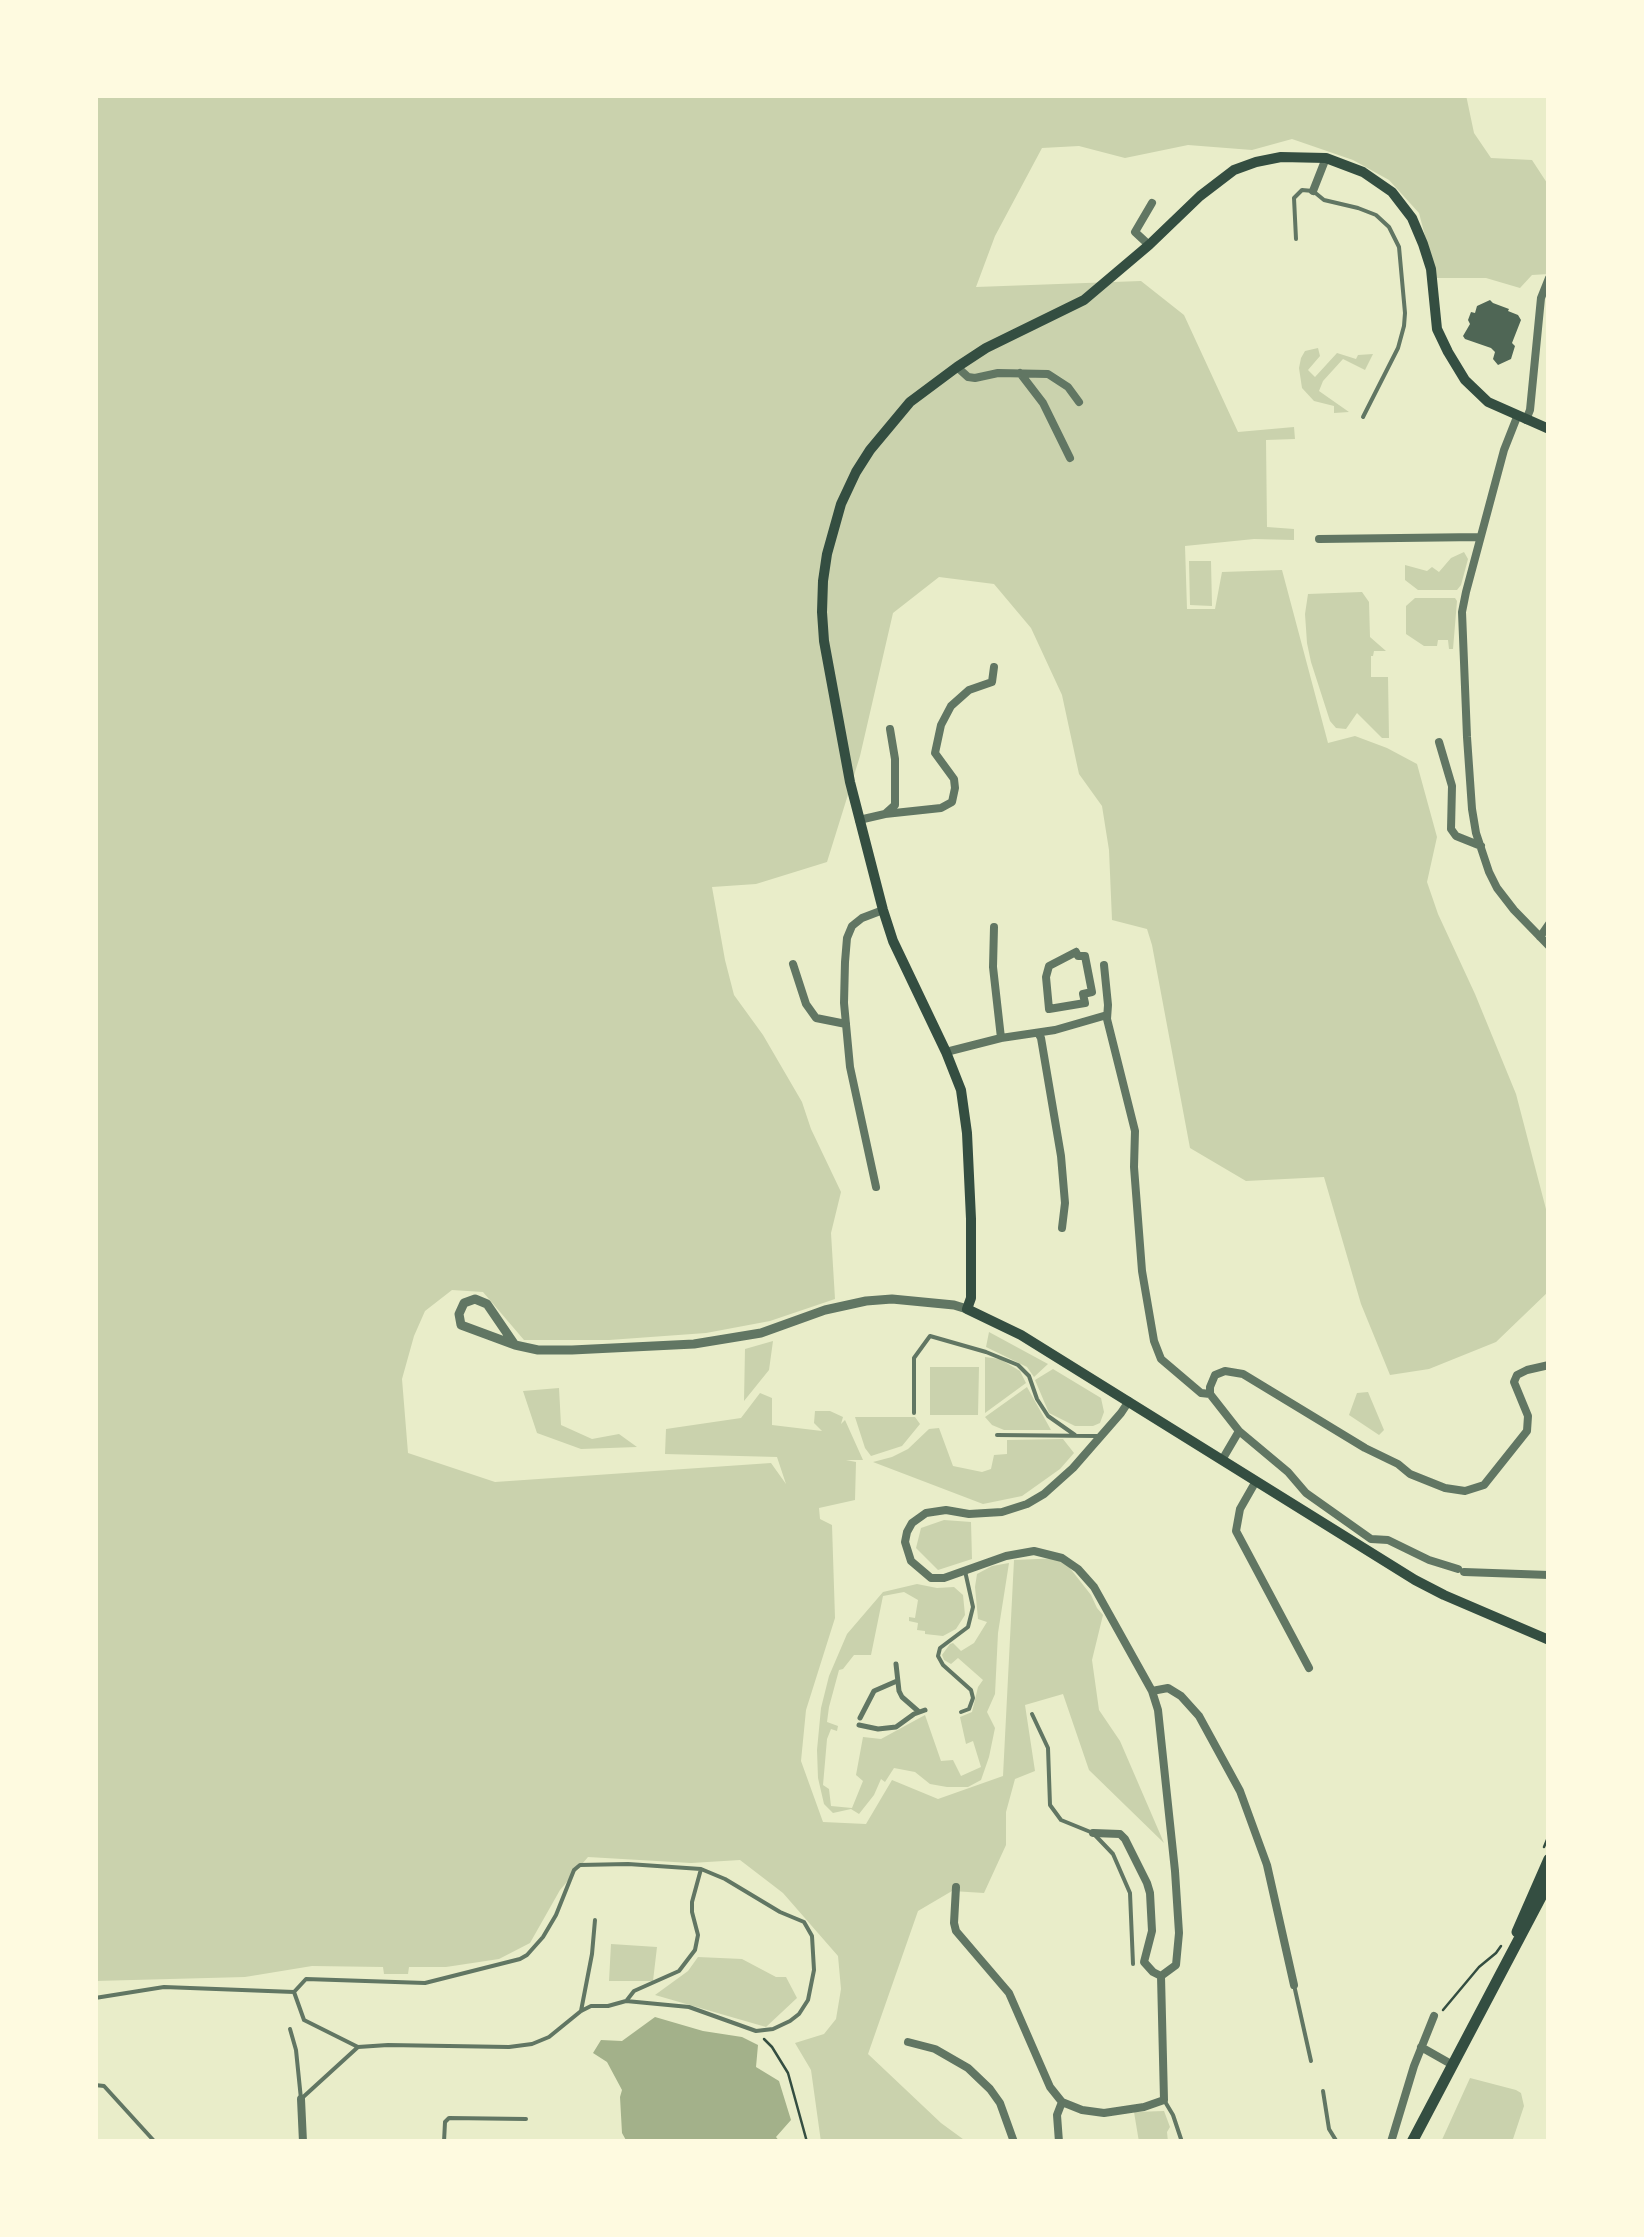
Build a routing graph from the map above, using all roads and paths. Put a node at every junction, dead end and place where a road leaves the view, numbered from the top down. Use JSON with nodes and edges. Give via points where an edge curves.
{"nodes":[{"id":1,"x":1326,"y":158,"type":"junction"},
{"id":2,"x":1312,"y":191,"type":"junction"},
{"id":3,"x":1152,"y":203,"type":"dead end"},
{"id":4,"x":1296,"y":239,"type":"dead end"},
{"id":5,"x":1149,"y":244,"type":"junction"},
{"id":6,"x":1549,"y":278,"type":"edge"},
{"id":7,"x":957,"y":366,"type":"junction"},
{"id":8,"x":1020,"y":374,"type":"junction"},
{"id":9,"x":1079,"y":402,"type":"dead end"},
{"id":10,"x":1364,"y":417,"type":"dead end"},
{"id":11,"x":1522,"y":418,"type":"junction"},
{"id":12,"x":1549,"y":429,"type":"edge"},
{"id":13,"x":1070,"y":458,"type":"dead end"},
{"id":14,"x":1480,"y":537,"type":"junction"},
{"id":15,"x":1319,"y":539,"type":"dead end"},
{"id":16,"x":994,"y":666,"type":"dead end"},
{"id":17,"x":890,"y":730,"type":"dead end"},
{"id":18,"x":1439,"y":742,"type":"dead end"},
{"id":19,"x":886,"y":814,"type":"junction"},
{"id":20,"x":859,"y":820,"type":"junction"},
{"id":21,"x":1481,"y":846,"type":"junction"},
{"id":22,"x":882,"y":910,"type":"junction"},
{"id":23,"x":1549,"y":924,"type":"edge"},
{"id":24,"x":994,"y":927,"type":"dead end"},
{"id":25,"x":1540,"y":937,"type":"junction"},
{"id":26,"x":1549,"y":946,"type":"edge"},
{"id":27,"x":793,"y":964,"type":"dead end"},
{"id":28,"x":1104,"y":965,"type":"dead end"},
{"id":29,"x":1049,"y":1009,"type":"joint"},
{"id":30,"x":1106,"y":1014,"type":"junction"},
{"id":31,"x":846,"y":1024,"type":"junction"},
{"id":32,"x":1038,"y":1032,"type":"junction"},
{"id":33,"x":1000,"y":1038,"type":"junction"},
{"id":34,"x":946,"y":1052,"type":"junction"},
{"id":35,"x":876,"y":1188,"type":"dead end"},
{"id":36,"x":1062,"y":1228,"type":"dead end"},
{"id":37,"x":967,"y":1308,"type":"junction"},
{"id":38,"x":516,"y":1345,"type":"junction"},
{"id":39,"x":1549,"y":1365,"type":"edge"},
{"id":40,"x":1210,"y":1394,"type":"junction"},
{"id":41,"x":1128,"y":1402,"type":"junction"},
{"id":42,"x":914,"y":1412,"type":"dead end"},
{"id":43,"x":1239,"y":1431,"type":"junction"},
{"id":44,"x":997,"y":1434,"type":"dead end"},
{"id":45,"x":1075,"y":1435,"type":"junction"},
{"id":46,"x":1102,"y":1436,"type":"junction"},
{"id":47,"x":1222,"y":1460,"type":"junction"},
{"id":48,"x":1256,"y":1482,"type":"junction"},
{"id":49,"x":965,"y":1571,"type":"junction"},
{"id":50,"x":1549,"y":1574,"type":"edge"},
{"id":51,"x":1549,"y":1640,"type":"edge"},
{"id":52,"x":896,"y":1664,"type":"dead end"},
{"id":53,"x":1309,"y":1668,"type":"dead end"},
{"id":54,"x":896,"y":1682,"type":"junction"},
{"id":55,"x":1152,"y":1691,"type":"junction"},
{"id":56,"x":960,"y":1712,"type":"dead end"},
{"id":57,"x":1032,"y":1714,"type":"dead end"},
{"id":58,"x":1093,"y":1832,"type":"junction"},
{"id":59,"x":1549,"y":1835,"type":"edge"},
{"id":60,"x":1545,"y":1856,"type":"edge"},
{"id":61,"x":700,"y":1869,"type":"junction"},
{"id":62,"x":1549,"y":1882,"type":"edge"},
{"id":63,"x":956,"y":1887,"type":"dead end"},
{"id":64,"x":595,"y":1920,"type":"dead end"},
{"id":65,"x":1503,"y":1944,"type":"dead end"},
{"id":66,"x":1133,"y":1964,"type":"dead end"},
{"id":67,"x":1505,"y":1964,"type":"junction"},
{"id":68,"x":1161,"y":1976,"type":"junction"},
{"id":69,"x":1294,"y":1984,"type":"joint"},
{"id":70,"x":294,"y":1992,"type":"junction"},
{"id":71,"x":95,"y":1998,"type":"edge"},
{"id":72,"x":626,"y":2000,"type":"junction"},
{"id":73,"x":581,"y":2011,"type":"junction"},
{"id":74,"x":1434,"y":2016,"type":"joint"},
{"id":75,"x":290,"y":2029,"type":"dead end"},
{"id":76,"x":756,"y":2030,"type":"junction"},
{"id":77,"x":908,"y":2042,"type":"dead end"},
{"id":78,"x":358,"y":2046,"type":"junction"},
{"id":79,"x":1421,"y":2047,"type":"junction"},
{"id":80,"x":1310,"y":2061,"type":"dead end"},
{"id":81,"x":1451,"y":2064,"type":"junction"},
{"id":82,"x":95,"y":2085,"type":"edge"},
{"id":83,"x":1323,"y":2091,"type":"dead end"},
{"id":84,"x":301,"y":2099,"type":"junction"},
{"id":85,"x":1164,"y":2100,"type":"junction"},
{"id":86,"x":1062,"y":2102,"type":"junction"},
{"id":87,"x":526,"y":2119,"type":"dead end"},
{"id":88,"x":155,"y":2142,"type":"edge"},
{"id":89,"x":303,"y":2142,"type":"edge"},
{"id":90,"x":444,"y":2142,"type":"edge"},
{"id":91,"x":807,"y":2142,"type":"edge"},
{"id":92,"x":1014,"y":2142,"type":"edge"},
{"id":93,"x":1059,"y":2142,"type":"edge"},
{"id":94,"x":1182,"y":2142,"type":"edge"},
{"id":95,"x":1337,"y":2142,"type":"edge"},
{"id":96,"x":1391,"y":2142,"type":"edge"},
{"id":97,"x":1412,"y":2142,"type":"edge"}],
"edges":[{"from":1,"to":2,"type":"street"},
{"from":1,"to":5,"type":"main road","via":[[1281,156],[1234,170]]},
{"from":1,"to":11,"type":"main road","via":[[1364,172],[1412,218],[1431,269],[1437,329],[1448,352],[1488,402]]},
{"from":2,"to":4,"type":"lane","via":[[1294,198]]},
{"from":2,"to":10,"type":"lane","via":[[1376,214],[1399,247],[1404,326]]},
{"from":3,"to":5,"type":"street","via":[[1135,232]]},
{"from":5,"to":7,"type":"main road","via":[[1084,300]]},
{"from":6,"to":11,"type":"street","via":[[1541,298],[1530,410]]},
{"from":7,"to":8,"type":"street","via":[[974,378]]},
{"from":7,"to":20,"type":"main road","via":[[910,402],[870,450],[841,504],[827,554],[824,642]]},
{"from":8,"to":9,"type":"street","via":[[1055,377]]},
{"from":8,"to":13,"type":"street"},
{"from":11,"to":12,"type":"main road"},
{"from":11,"to":14,"type":"street","via":[[1504,450]]},
{"from":14,"to":15,"type":"street"},
{"from":14,"to":21,"type":"street","via":[[1462,612],[1470,785]]},
{"from":16,"to":19,"type":"street","via":[[992,682],[950,706],[941,725],[935,753],[954,779],[952,802]]},
{"from":17,"to":19,"type":"street","via":[[896,792]]},
{"from":18,"to":21,"type":"street","via":[[1452,786],[1451,829]]},
{"from":19,"to":20,"type":"street"},
{"from":20,"to":22,"type":"main road"},
{"from":21,"to":25,"type":"street","via":[[1497,888]]},
{"from":22,"to":31,"type":"street","via":[[852,926],[848,938]]},
{"from":22,"to":34,"type":"main road"},
{"from":23,"to":25,"type":"street"},
{"from":24,"to":33,"type":"street"},
{"from":25,"to":26,"type":"street"},
{"from":27,"to":31,"type":"street","via":[[816,1018]]},
{"from":28,"to":30,"type":"street"},
{"from":29,"to":29,"type":"street","via":[[1049,966],[1076,952],[1085,956],[1092,992],[1083,994],[1086,1003]]},
{"from":30,"to":32,"type":"street"},
{"from":30,"to":40,"type":"street","via":[[1135,1132],[1142,1271],[1154,1342],[1161,1358]]},
{"from":31,"to":35,"type":"street"},
{"from":32,"to":33,"type":"street"},
{"from":32,"to":36,"type":"street","via":[[1061,1156]]},
{"from":33,"to":34,"type":"street"},
{"from":34,"to":37,"type":"main road","via":[[961,1090],[967,1134]]},
{"from":37,"to":38,"type":"street","via":[[892,1299],[694,1344],[572,1350]]},
{"from":37,"to":41,"type":"main road"},
{"from":38,"to":38,"type":"street","via":[[461,1325],[464,1303],[488,1304]]},
{"from":39,"to":40,"type":"street","via":[[1517,1375],[1526,1431],[1484,1484],[1465,1492],[1410,1474],[1243,1374],[1215,1375]]},
{"from":40,"to":43,"type":"street"},
{"from":41,"to":46,"type":"street"},
{"from":41,"to":47,"type":"main road"},
{"from":42,"to":45,"type":"lane","via":[[914,1358],[930,1336],[1018,1366],[1048,1416]]},
{"from":43,"to":47,"type":"street"},
{"from":43,"to":50,"type":"street","via":[[1306,1494],[1371,1539],[1461,1570]]},
{"from":44,"to":45,"type":"lane"},
{"from":45,"to":46,"type":"lane"},
{"from":46,"to":49,"type":"street","via":[[1064,1477],[1026,1504],[984,1514],[937,1510],[912,1522],[906,1551],[919,1571],[936,1579]]},
{"from":47,"to":48,"type":"main road"},
{"from":48,"to":51,"type":"main road","via":[[1415,1580]]},
{"from":48,"to":53,"type":"street","via":[[1236,1531]]},
{"from":49,"to":55,"type":"street","via":[[1026,1551],[1062,1558],[1094,1588]]},
{"from":49,"to":56,"type":"lane","via":[[972,1607],[968,1626],[938,1656],[971,1690],[969,1709]]},
{"from":52,"to":54,"type":"street"},
{"from":54,"to":54,"type":"street","via":[[874,1691],[860,1722],[896,1726],[922,1711],[902,1697]]},
{"from":55,"to":68,"type":"street","via":[[1178,1920],[1176,1965]]},
{"from":55,"to":69,"type":"street","via":[[1168,1688],[1199,1716],[1240,1791],[1267,1866]]},
{"from":57,"to":58,"type":"lane","via":[[1048,1748],[1050,1805],[1068,1825]]},
{"from":58,"to":66,"type":"lane","via":[[1113,1854],[1130,1893]]},
{"from":58,"to":68,"type":"street","via":[[1120,1834],[1147,1883],[1152,1931],[1144,1962]]},
{"from":59,"to":60,"type":"path"},
{"from":60,"to":67,"type":"main road"},
{"from":61,"to":70,"type":"lane","via":[[580,1865],[528,1956],[425,1983],[306,1978]]},
{"from":61,"to":72,"type":"lane","via":[[692,1902],[694,1950],[678,1971]]},
{"from":61,"to":76,"type":"lane","via":[[804,1922],[812,1936],[808,2000],[790,2021]]},
{"from":62,"to":67,"type":"main road"},
{"from":63,"to":86,"type":"street","via":[[956,1931],[1009,1993]]},
{"from":64,"to":73,"type":"lane"},
{"from":65,"to":74,"type":"path"},
{"from":67,"to":81,"type":"main road"},
{"from":68,"to":85,"type":"street"},
{"from":69,"to":80,"type":"lane"},
{"from":70,"to":71,"type":"lane","via":[[164,1987]]},
{"from":70,"to":78,"type":"lane","via":[[304,2020]]},
{"from":72,"to":73,"type":"lane"},
{"from":72,"to":76,"type":"lane","via":[[688,2007]]},
{"from":73,"to":78,"type":"lane","via":[[532,2044]]},
{"from":74,"to":79,"type":"street"},
{"from":75,"to":84,"type":"lane"},
{"from":76,"to":91,"type":"path","via":[[788,2073]]},
{"from":77,"to":92,"type":"street","via":[[935,2048],[968,2068],[1000,2102]]},
{"from":78,"to":84,"type":"lane"},
{"from":79,"to":81,"type":"street"},
{"from":79,"to":96,"type":"street"},
{"from":81,"to":97,"type":"main road"},
{"from":82,"to":88,"type":"lane","via":[[104,2086]]},
{"from":83,"to":95,"type":"lane"},
{"from":84,"to":89,"type":"street"},
{"from":85,"to":86,"type":"street","via":[[1104,2114]]},
{"from":85,"to":94,"type":"lane"},
{"from":86,"to":93,"type":"street"},
{"from":87,"to":90,"type":"lane","via":[[449,2118]]}]}
